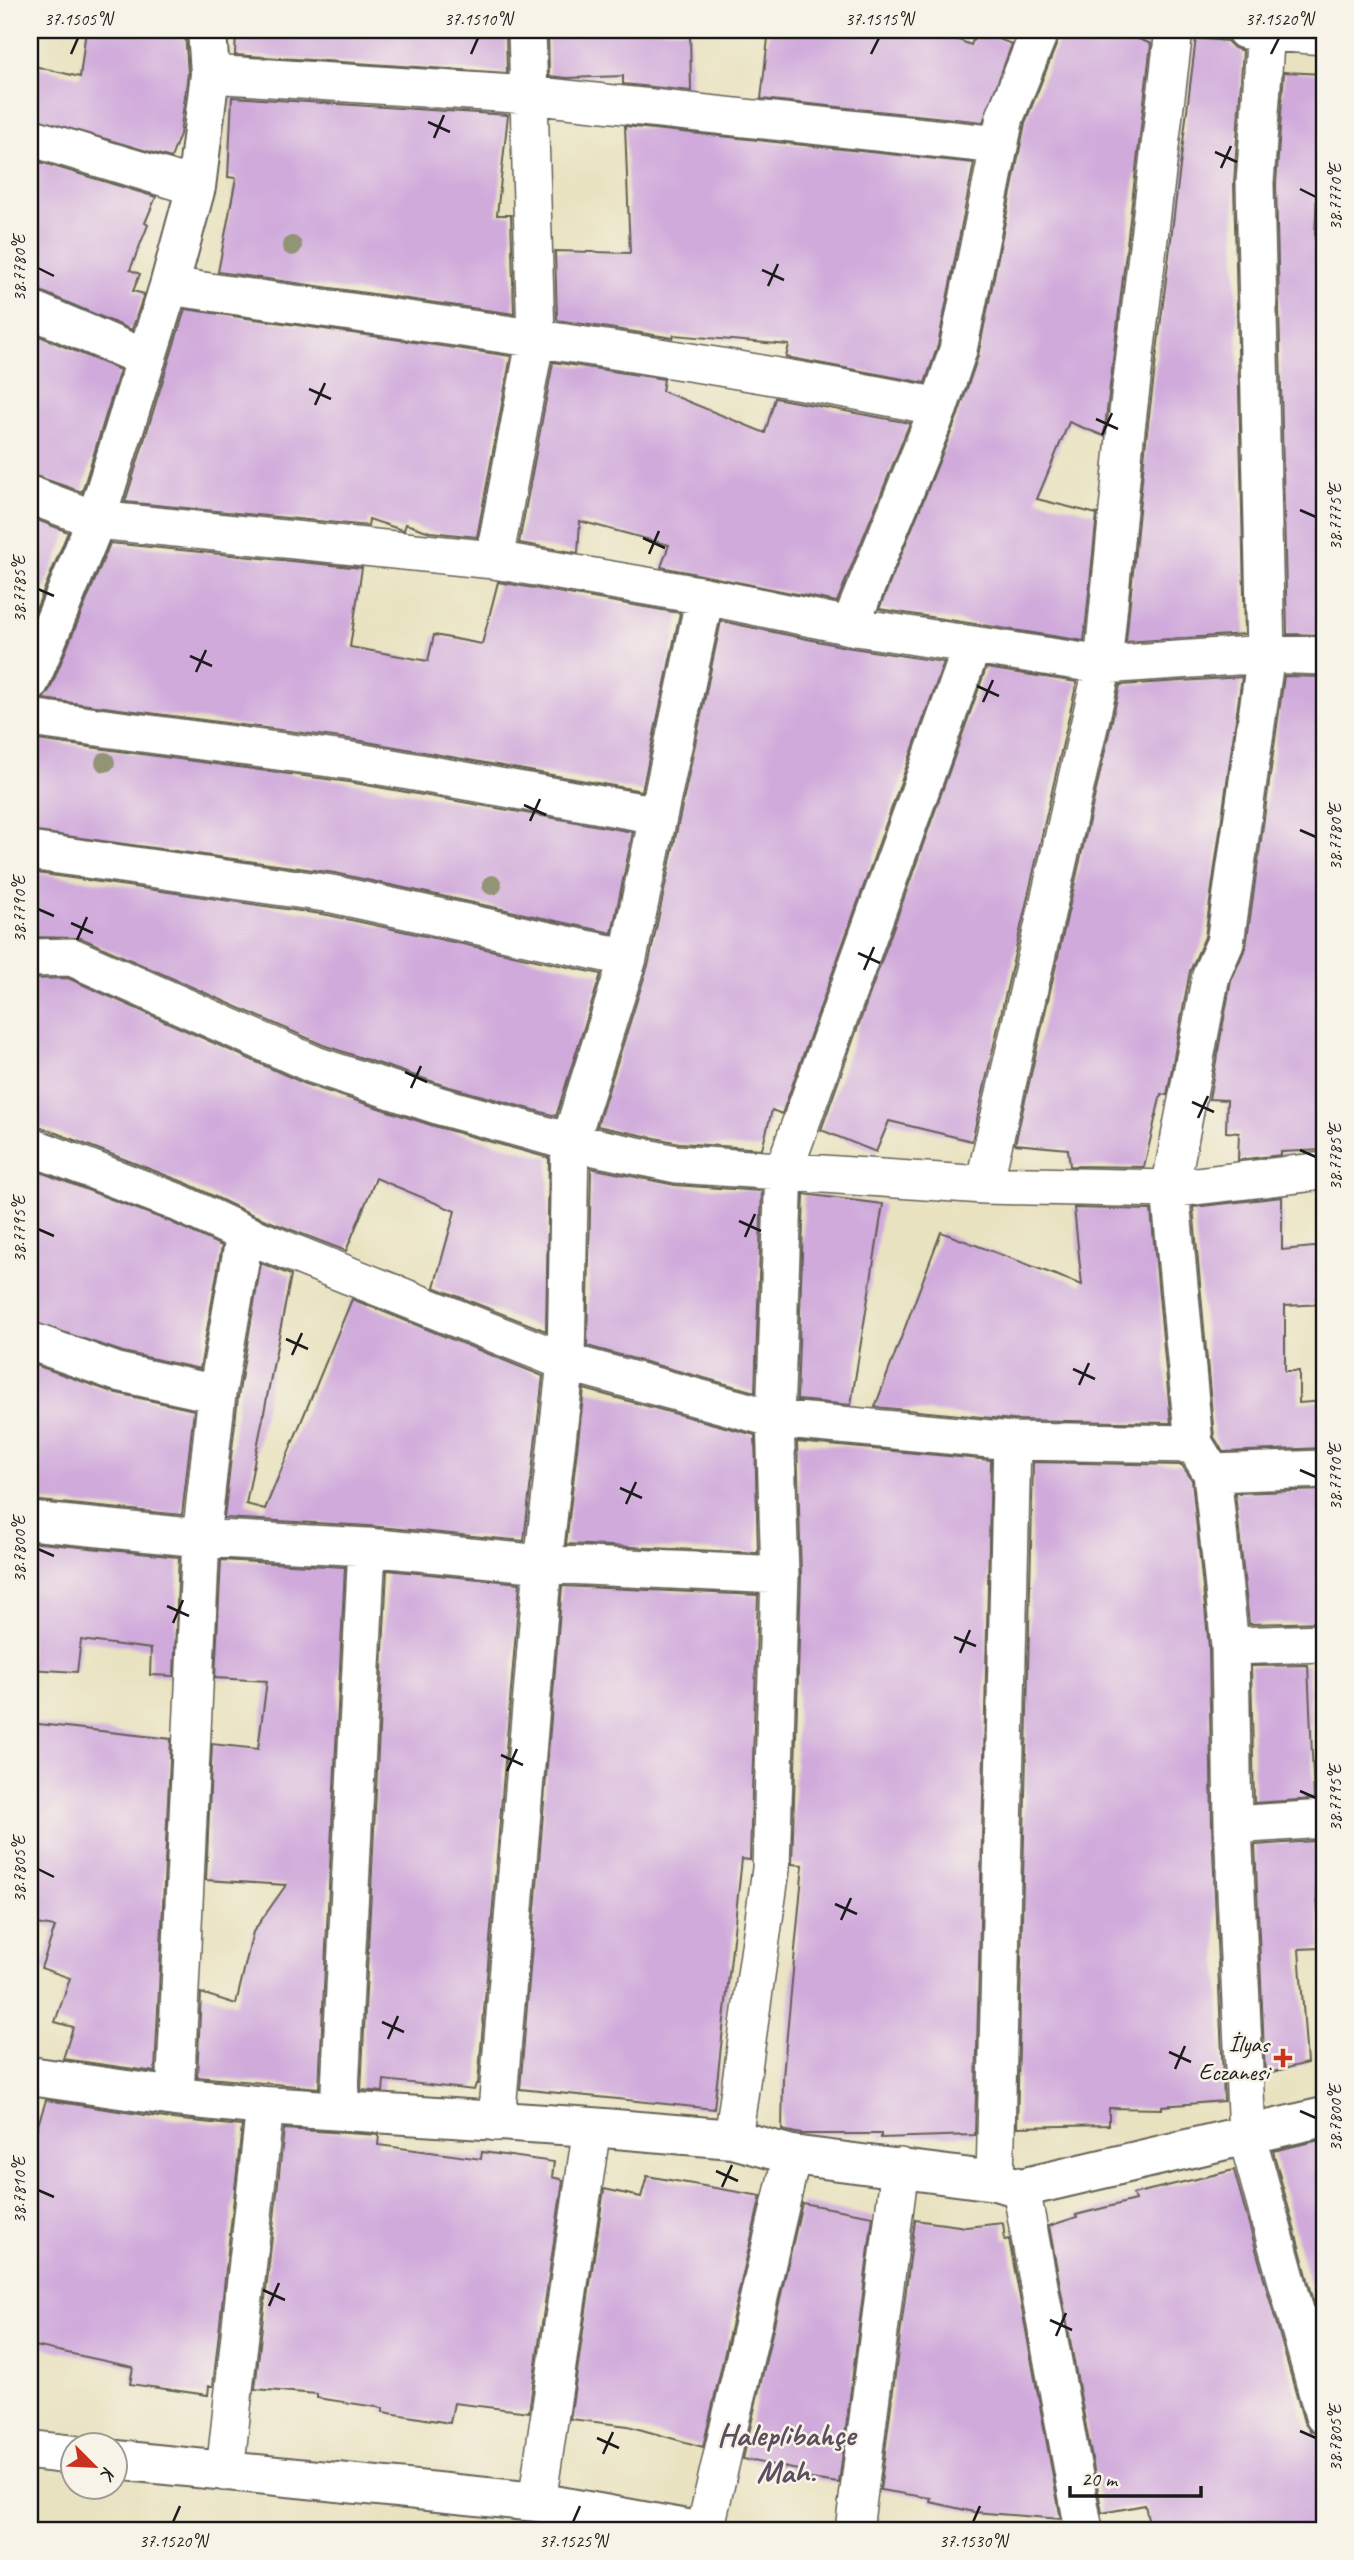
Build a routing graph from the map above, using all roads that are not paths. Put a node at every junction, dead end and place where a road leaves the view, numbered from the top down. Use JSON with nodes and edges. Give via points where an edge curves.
{"nodes":[{"id":1,"x":208,"y":30,"type":"edge"},
{"id":2,"x":527,"y":30,"type":"edge"},
{"id":3,"x":1040,"y":30,"type":"edge"},
{"id":4,"x":1174,"y":30,"type":"edge"},
{"id":5,"x":1259,"y":30,"type":"edge"},
{"id":6,"x":1324,"y":36,"type":"edge"},
{"id":7,"x":210,"y":74,"type":"junction"},
{"id":8,"x":529,"y":95,"type":"junction"},
{"id":9,"x":30,"y":137,"type":"edge"},
{"id":10,"x":999,"y":145,"type":"junction"},
{"id":11,"x":196,"y":187,"type":"junction"},
{"id":12,"x":169,"y":286,"type":"junction"},
{"id":13,"x":30,"y":309,"type":"edge"},
{"id":14,"x":536,"y":337,"type":"junction"},
{"id":15,"x":147,"y":359,"type":"junction"},
{"id":16,"x":939,"y":407,"type":"junction"},
{"id":17,"x":30,"y":495,"type":"edge"},
{"id":18,"x":96,"y":520,"type":"junction"},
{"id":19,"x":494,"y":560,"type":"junction"},
{"id":20,"x":705,"y":596,"type":"junction"},
{"id":21,"x":850,"y":626,"type":"junction"},
{"id":22,"x":972,"y":646,"type":"junction"},
{"id":23,"x":1266,"y":654,"type":"junction"},
{"id":24,"x":1324,"y":656,"type":"edge"},
{"id":25,"x":1103,"y":665,"type":"junction"},
{"id":26,"x":30,"y":681,"type":"edge"},
{"id":27,"x":30,"y":718,"type":"edge"},
{"id":28,"x":658,"y":815,"type":"junction"},
{"id":29,"x":30,"y":851,"type":"edge"},
{"id":30,"x":30,"y":958,"type":"edge"},
{"id":31,"x":628,"y":958,"type":"junction"},
{"id":32,"x":570,"y":1142,"type":"junction"},
{"id":33,"x":30,"y":1146,"type":"edge"},
{"id":34,"x":784,"y":1170,"type":"junction"},
{"id":35,"x":1324,"y":1171,"type":"edge"},
{"id":36,"x":984,"y":1185,"type":"junction"},
{"id":37,"x":1170,"y":1189,"type":"junction"},
{"id":38,"x":245,"y":1234,"type":"junction"},
{"id":39,"x":30,"y":1341,"type":"edge"},
{"id":40,"x":566,"y":1362,"type":"junction"},
{"id":41,"x":217,"y":1394,"type":"junction"},
{"id":42,"x":775,"y":1419,"type":"junction"},
{"id":43,"x":1012,"y":1441,"type":"junction"},
{"id":44,"x":1203,"y":1458,"type":"junction"},
{"id":45,"x":1324,"y":1469,"type":"edge"},
{"id":46,"x":30,"y":1521,"type":"edge"},
{"id":47,"x":201,"y":1538,"type":"junction"},
{"id":48,"x":367,"y":1547,"type":"junction"},
{"id":49,"x":543,"y":1564,"type":"junction"},
{"id":50,"x":780,"y":1575,"type":"junction"},
{"id":51,"x":1324,"y":1643,"type":"edge"},
{"id":52,"x":1230,"y":1646,"type":"junction"},
{"id":53,"x":1324,"y":1819,"type":"edge"},
{"id":54,"x":1233,"y":1825,"type":"junction"},
{"id":55,"x":30,"y":2076,"type":"edge"},
{"id":56,"x":175,"y":2097,"type":"junction"},
{"id":57,"x":265,"y":2106,"type":"junction"},
{"id":58,"x":339,"y":2110,"type":"junction"},
{"id":59,"x":1324,"y":2117,"type":"edge"},
{"id":60,"x":496,"y":2122,"type":"junction"},
{"id":61,"x":592,"y":2127,"type":"junction"},
{"id":62,"x":1247,"y":2136,"type":"junction"},
{"id":63,"x":733,"y":2139,"type":"junction"},
{"id":64,"x":792,"y":2155,"type":"junction"},
{"id":65,"x":900,"y":2167,"type":"junction"},
{"id":66,"x":1008,"y":2185,"type":"junction"},
{"id":67,"x":1324,"y":2416,"type":"edge"},
{"id":68,"x":30,"y":2450,"type":"edge"},
{"id":69,"x":60,"y":2453,"type":"edge"},
{"id":70,"x":130,"y":2462,"type":"edge"},
{"id":71,"x":225,"y":2472,"type":"junction"},
{"id":72,"x":537,"y":2502,"type":"junction"},
{"id":73,"x":692,"y":2530,"type":"edge"},
{"id":74,"x":705,"y":2530,"type":"edge"},
{"id":75,"x":854,"y":2530,"type":"edge"},
{"id":76,"x":1084,"y":2530,"type":"edge"}],
"edges":[{"from":1,"to":7,"type":"street"},
{"from":2,"to":8,"type":"street"},
{"from":3,"to":10,"type":"street","via":[[1005,117]]},
{"from":4,"to":25,"type":"street"},
{"from":5,"to":6,"type":"street"},
{"from":5,"to":23,"type":"street","via":[[1255,183]]},
{"from":7,"to":8,"type":"street"},
{"from":7,"to":11,"type":"street"},
{"from":8,"to":10,"type":"street"},
{"from":8,"to":14,"type":"street"},
{"from":9,"to":11,"type":"street"},
{"from":10,"to":16,"type":"street","via":[[958,350]]},
{"from":11,"to":12,"type":"street"},
{"from":12,"to":14,"type":"street"},
{"from":12,"to":15,"type":"street"},
{"from":13,"to":15,"type":"street"},
{"from":14,"to":16,"type":"street"},
{"from":14,"to":19,"type":"street"},
{"from":15,"to":18,"type":"street"},
{"from":16,"to":21,"type":"street"},
{"from":17,"to":18,"type":"street"},
{"from":18,"to":19,"type":"street"},
{"from":18,"to":26,"type":"street"},
{"from":19,"to":20,"type":"street"},
{"from":20,"to":21,"type":"street"},
{"from":20,"to":28,"type":"street"},
{"from":21,"to":22,"type":"street"},
{"from":22,"to":25,"type":"street"},
{"from":22,"to":34,"type":"street"},
{"from":23,"to":24,"type":"street"},
{"from":23,"to":25,"type":"street"},
{"from":23,"to":37,"type":"street","via":[[1225,943],[1211,975]]},
{"from":25,"to":36,"type":"street"},
{"from":27,"to":28,"type":"street","via":[[352,761]]},
{"from":28,"to":31,"type":"street"},
{"from":29,"to":31,"type":"street","via":[[332,894]]},
{"from":30,"to":32,"type":"street","via":[[72,957],[315,1065]]},
{"from":31,"to":32,"type":"street"},
{"from":32,"to":34,"type":"street","via":[[676,1164]]},
{"from":32,"to":40,"type":"street"},
{"from":33,"to":38,"type":"street","via":[[179,1203]]},
{"from":34,"to":36,"type":"street"},
{"from":34,"to":42,"type":"street"},
{"from":35,"to":37,"type":"street"},
{"from":36,"to":37,"type":"street"},
{"from":37,"to":44,"type":"street"},
{"from":38,"to":40,"type":"street"},
{"from":38,"to":41,"type":"street"},
{"from":39,"to":41,"type":"street","via":[[117,1372]]},
{"from":40,"to":42,"type":"street"},
{"from":40,"to":49,"type":"street"},
{"from":41,"to":47,"type":"street"},
{"from":42,"to":43,"type":"street"},
{"from":42,"to":50,"type":"street"},
{"from":43,"to":44,"type":"street"},
{"from":43,"to":66,"type":"street"},
{"from":44,"to":45,"type":"street"},
{"from":44,"to":52,"type":"street"},
{"from":46,"to":47,"type":"street"},
{"from":47,"to":48,"type":"street"},
{"from":47,"to":56,"type":"street"},
{"from":48,"to":49,"type":"street"},
{"from":48,"to":58,"type":"street"},
{"from":49,"to":50,"type":"street"},
{"from":49,"to":60,"type":"street"},
{"from":50,"to":63,"type":"street","via":[[771,1870]]},
{"from":51,"to":52,"type":"street"},
{"from":52,"to":54,"type":"street"},
{"from":53,"to":54,"type":"street"},
{"from":54,"to":62,"type":"street"},
{"from":55,"to":56,"type":"street"},
{"from":56,"to":57,"type":"street"},
{"from":57,"to":58,"type":"street"},
{"from":57,"to":71,"type":"street"},
{"from":58,"to":60,"type":"street"},
{"from":59,"to":62,"type":"street"},
{"from":60,"to":61,"type":"street"},
{"from":61,"to":63,"type":"street"},
{"from":61,"to":72,"type":"street"},
{"from":62,"to":66,"type":"street"},
{"from":62,"to":67,"type":"street"},
{"from":63,"to":64,"type":"street"},
{"from":64,"to":65,"type":"street"},
{"from":64,"to":74,"type":"street"},
{"from":65,"to":66,"type":"street"},
{"from":65,"to":75,"type":"street"},
{"from":66,"to":76,"type":"street"},
{"from":68,"to":69,"type":"street"},
{"from":70,"to":71,"type":"street"},
{"from":71,"to":72,"type":"street"},
{"from":72,"to":73,"type":"street"}]}
